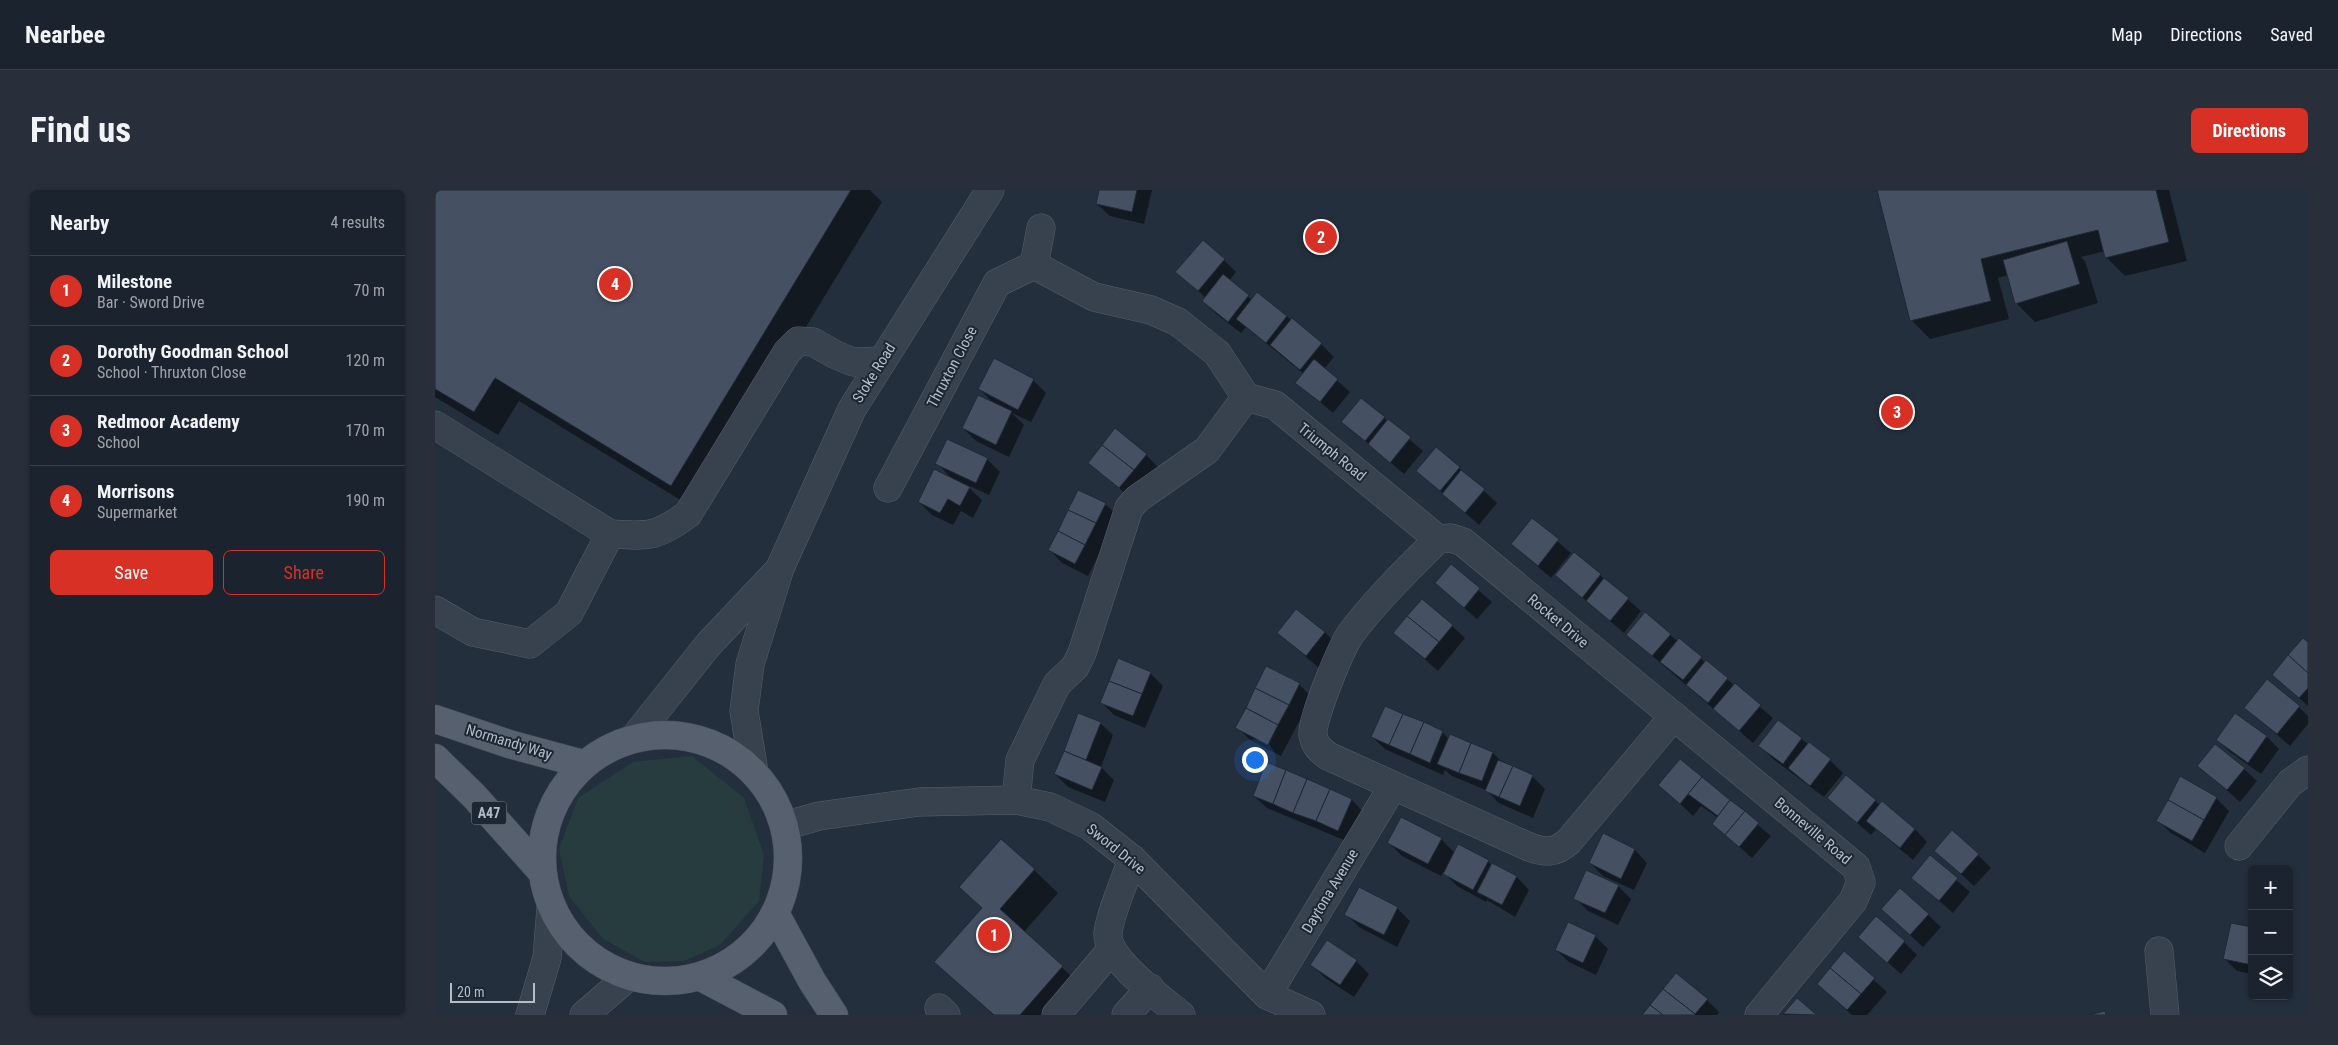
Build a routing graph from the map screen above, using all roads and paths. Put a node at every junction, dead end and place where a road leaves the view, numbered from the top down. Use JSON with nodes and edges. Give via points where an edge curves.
{"nodes":[{"id":1,"x":990,"y":190,"type":"edge"},
{"id":2,"x":1041,"y":228,"type":"dead end"},
{"id":3,"x":1034,"y":265,"type":"junction"},
{"id":4,"x":882,"y":361,"type":"junction"},
{"id":5,"x":1246,"y":397,"type":"junction"},
{"id":6,"x":435,"y":425,"type":"edge"},
{"id":7,"x":888,"y":488,"type":"dead end"},
{"id":8,"x":610,"y":534,"type":"junction"},
{"id":9,"x":1438,"y":539,"type":"junction"},
{"id":10,"x":780,"y":568,"type":"junction"},
{"id":11,"x":435,"y":610,"type":"edge"},
{"id":12,"x":1674,"y":716,"type":"junction"},
{"id":13,"x":435,"y":719,"type":"edge"},
{"id":14,"x":634,"y":738,"type":"junction"},
{"id":15,"x":435,"y":758,"type":"edge"},
{"id":16,"x":583,"y":764,"type":"junction"},
{"id":17,"x":2307,"y":770,"type":"edge"},
{"id":18,"x":754,"y":772,"type":"junction"},
{"id":19,"x":1393,"y":786,"type":"junction"},
{"id":20,"x":1016,"y":800,"type":"junction"},
{"id":21,"x":784,"y":826,"type":"junction"},
{"id":22,"x":2239,"y":846,"type":"dead end"},
{"id":23,"x":1133,"y":859,"type":"junction"},
{"id":24,"x":541,"y":871,"type":"junction"},
{"id":25,"x":551,"y":908,"type":"junction"},
{"id":26,"x":775,"y":914,"type":"junction"},
{"id":27,"x":1112,"y":949,"type":"junction"},
{"id":28,"x":2159,"y":951,"type":"dead end"},
{"id":29,"x":701,"y":976,"type":"junction"},
{"id":30,"x":628,"y":977,"type":"junction"},
{"id":31,"x":1150,"y":988,"type":"junction"},
{"id":32,"x":1267,"y":995,"type":"junction"},
{"id":33,"x":530,"y":1015,"type":"edge"},
{"id":34,"x":585,"y":1015,"type":"edge"},
{"id":35,"x":773,"y":1015,"type":"edge"},
{"id":36,"x":834,"y":1015,"type":"edge"},
{"id":37,"x":1056,"y":1015,"type":"edge"},
{"id":38,"x":1126,"y":1015,"type":"edge"},
{"id":39,"x":1181,"y":1015,"type":"edge"},
{"id":40,"x":1311,"y":1015,"type":"edge"},
{"id":41,"x":1759,"y":1015,"type":"edge"},
{"id":42,"x":2165,"y":1015,"type":"edge"}],
"edges":[{"from":1,"to":4,"type":"street","name":"Stoke Road"},
{"from":2,"to":3,"type":"street"},
{"from":3,"to":5,"type":"street","via":[[1094,297],[1151,310],[1178,322],[1217,353]]},
{"from":3,"to":7,"type":"street","name":"Thruxton Close","via":[[997,283]]},
{"from":4,"to":8,"type":"street","via":[[853,362],[813,342],[798,341],[787,352],[688,514],[668,529],[645,536]]},
{"from":4,"to":10,"type":"street","name":"Stoke Road","via":[[852,409]]},
{"from":5,"to":9,"type":"street","name":"Triumph Road","via":[[1275,405]]},
{"from":5,"to":20,"type":"street","via":[[1207,450],[1129,508],[1082,653],[1075,667],[1057,684],[1020,760]]},
{"from":6,"to":8,"type":"street"},
{"from":8,"to":11,"type":"street","via":[[569,613],[530,644],[473,632]]},
{"from":9,"to":12,"type":"street","name":"Rocket Drive","via":[[1451,538],[1463,542]]},
{"from":9,"to":19,"type":"street","via":[[1392,584],[1350,634],[1317,712],[1313,734],[1317,747],[1328,756]]},
{"from":10,"to":14,"type":"street","name":"Stoke Road","via":[[708,645]]},
{"from":10,"to":18,"type":"street","name":"Stoke Road","via":[[749,673],[745,711]]},
{"from":12,"to":19,"type":"street","via":[[1561,848],[1552,852],[1544,852]]},
{"from":12,"to":41,"type":"street","name":"Bonneville Road","via":[[1851,861],[1860,874],[1860,887],[1853,902]]},
{"from":13,"to":16,"type":"main road","name":"Normandy Way"},
{"from":14,"to":16,"type":"main road","via":[[607,748]]},
{"from":14,"to":18,"type":"main road","via":[[659,734],[686,736],[711,743],[734,755]]},
{"from":15,"to":24,"type":"main road","number":"A47","via":[[475,796]]},
{"from":16,"to":24,"type":"main road","via":[[557,794],[543,832]]},
{"from":17,"to":22,"type":"street","via":[[2290,783]]},
{"from":18,"to":21,"type":"main road","via":[[772,797]]},
{"from":19,"to":32,"type":"street","name":"Daytona Avenue"},
{"from":20,"to":21,"type":"street","name":"Sword Drive","via":[[919,802],[819,816]]},
{"from":20,"to":23,"type":"street","name":"Sword Drive","via":[[1050,808],[1090,826]]},
{"from":21,"to":26,"type":"main road","via":[[788,871]]},
{"from":23,"to":27,"type":"street","via":[[1108,933]]},
{"from":23,"to":32,"type":"street","name":"Sword Drive"},
{"from":24,"to":25,"type":"main road"},
{"from":25,"to":30,"type":"main road","via":[[570,938],[596,962]]},
{"from":25,"to":33,"type":"street","via":[[547,958]]},
{"from":26,"to":29,"type":"main road","via":[[745,953],[724,967]]},
{"from":26,"to":36,"type":"main road"},
{"from":27,"to":31,"type":"street","via":[[1128,970]]},
{"from":27,"to":37,"type":"street"},
{"from":28,"to":42,"type":"street"},
{"from":29,"to":30,"type":"main road","via":[[665,982]]},
{"from":29,"to":35,"type":"main road"},
{"from":30,"to":34,"type":"street"},
{"from":31,"to":38,"type":"street"},
{"from":31,"to":39,"type":"street"},
{"from":32,"to":40,"type":"street","name":"Sword Drive"}]}
